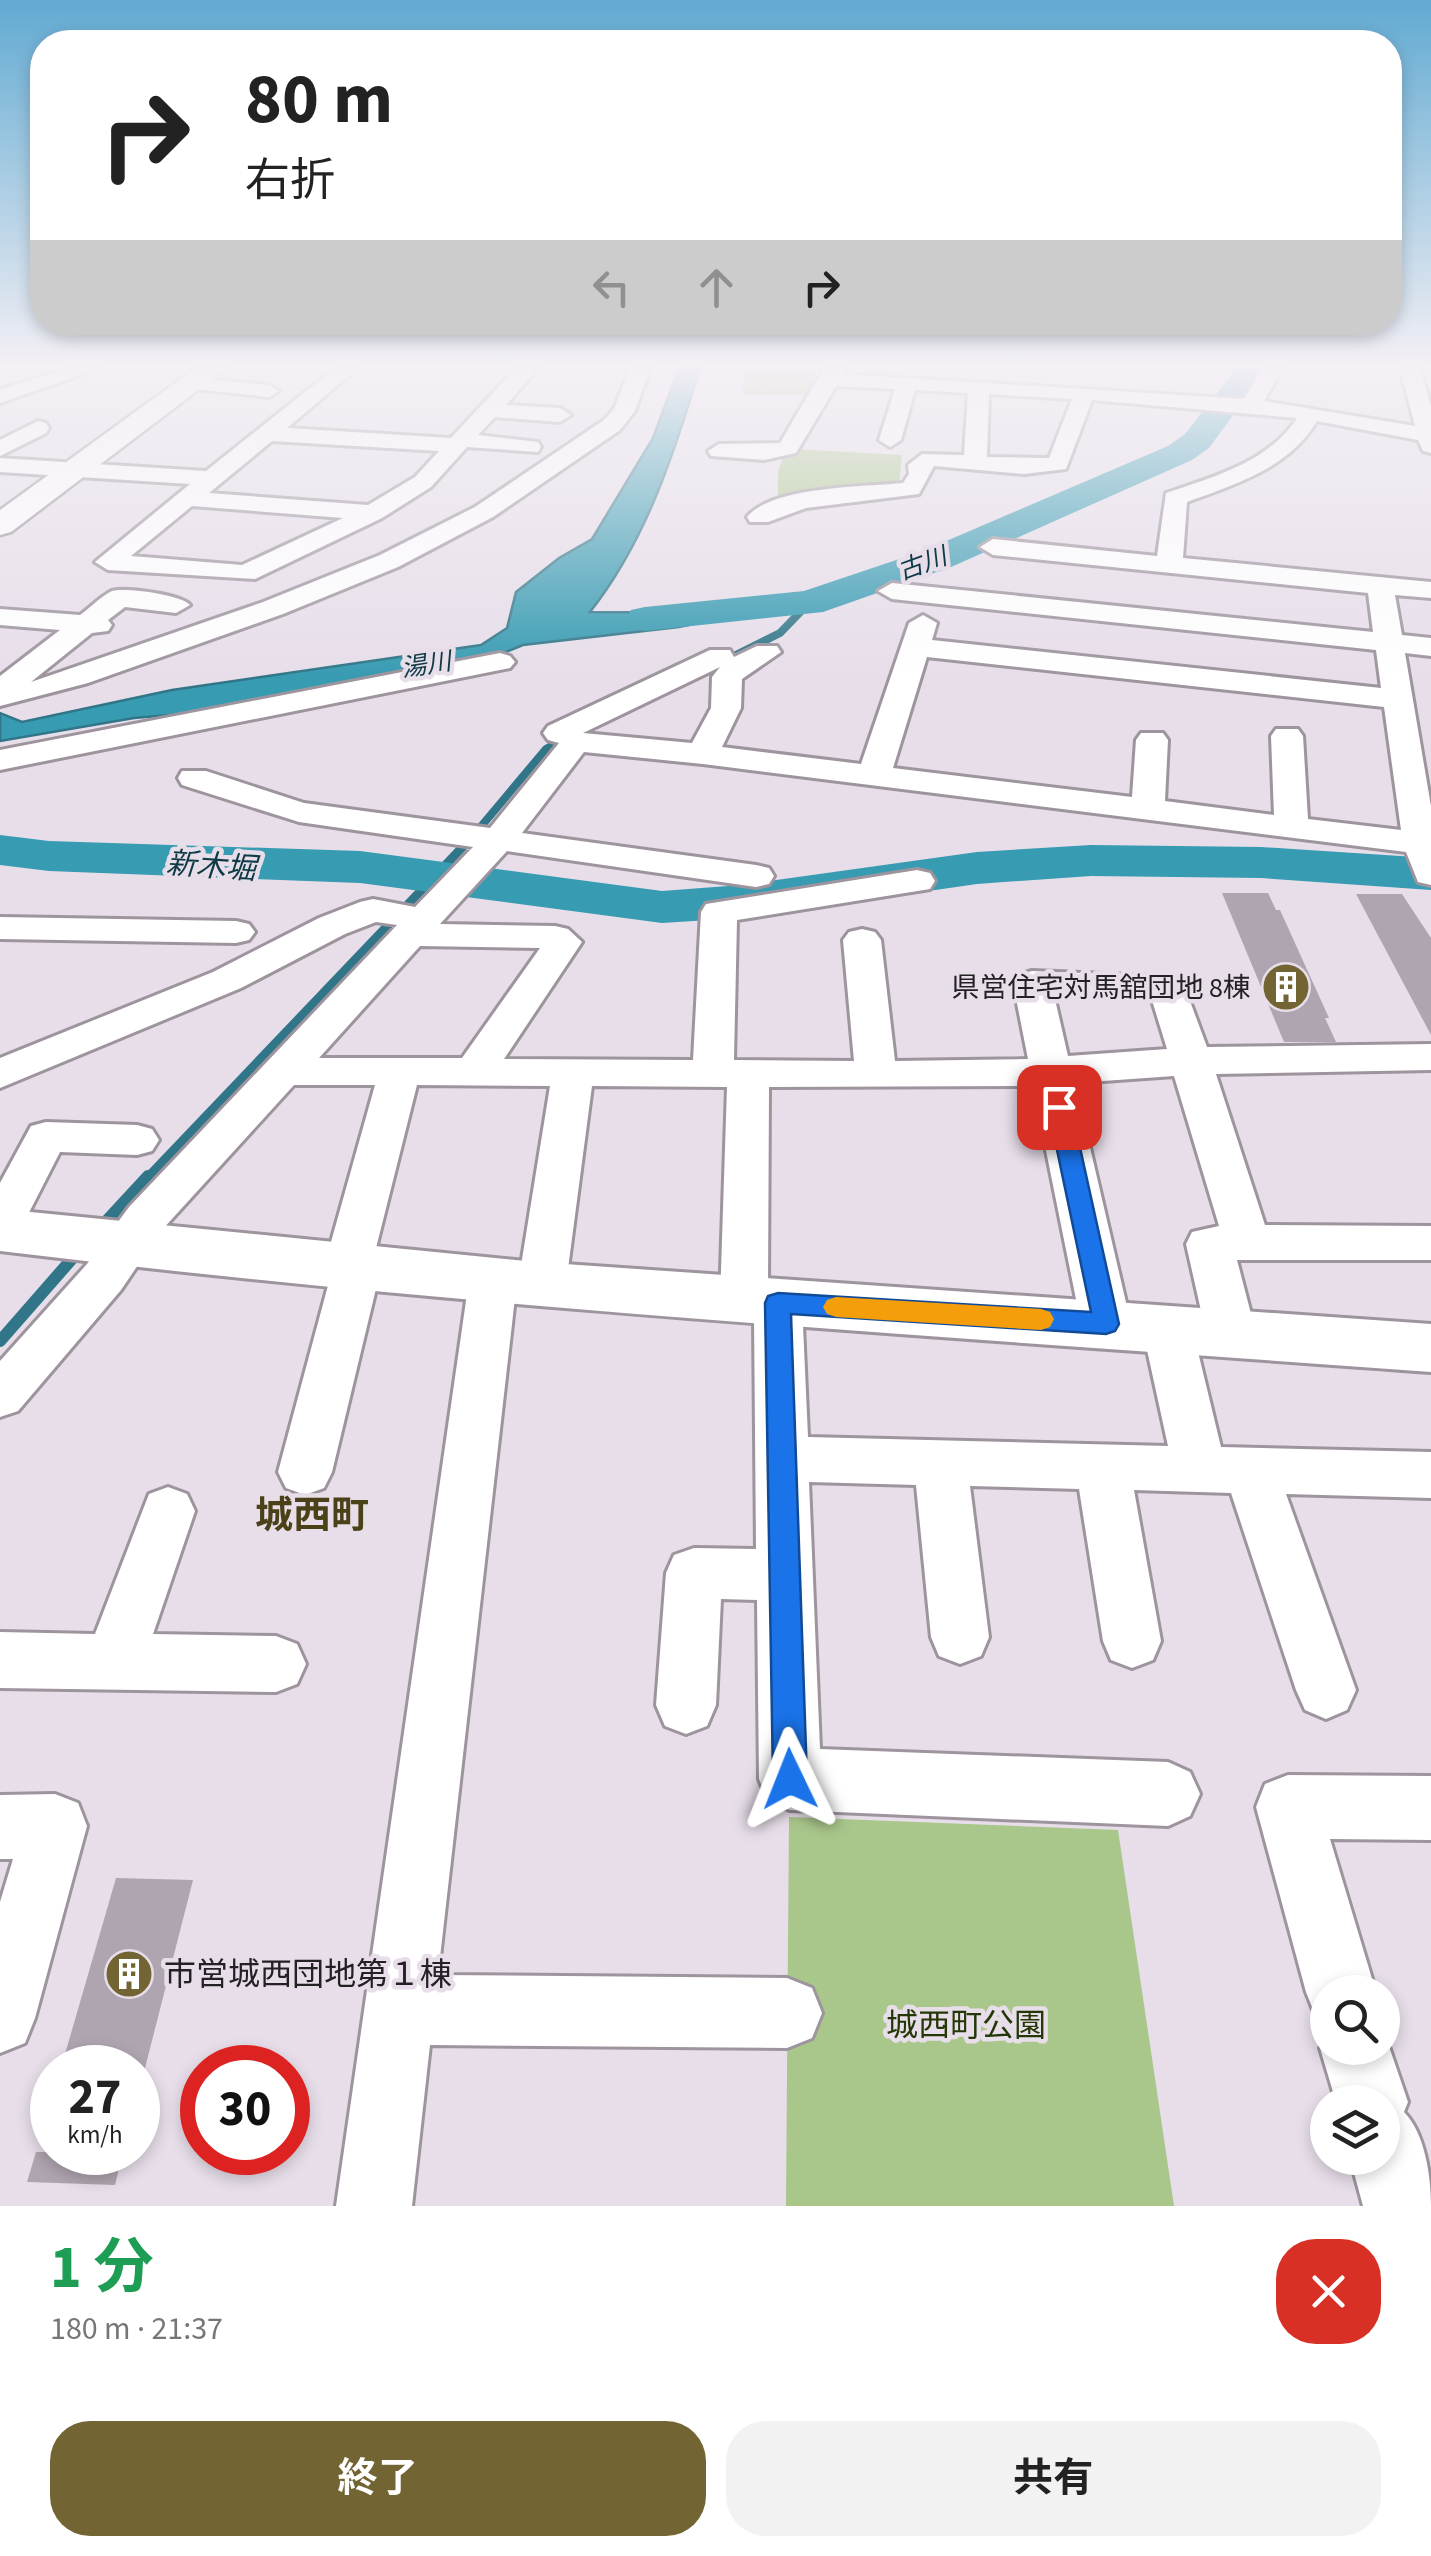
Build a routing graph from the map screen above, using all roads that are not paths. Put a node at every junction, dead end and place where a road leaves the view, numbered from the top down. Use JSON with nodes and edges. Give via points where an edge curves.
{"nodes":[{"id":1,"x":71,"y":471,"type":"joint"},
{"id":2,"x":218,"y":471,"type":"edge"},
{"id":3,"x":433,"y":471,"type":"edge"},
{"id":4,"x":543,"y":471,"type":"edge"},
{"id":5,"x":920,"y":471,"type":"edge"},
{"id":6,"x":1245,"y":471,"type":"edge"},
{"id":7,"x":209,"y":478,"type":"junction"},
{"id":8,"x":186,"y":498,"type":"junction"},
{"id":9,"x":374,"y":513,"type":"junction"},
{"id":10,"x":759,"y":517,"type":"dead end"},
{"id":11,"x":0,"y":525,"type":"edge"},
{"id":12,"x":993,"y":546,"type":"dead end"},
{"id":13,"x":1157,"y":564,"type":"junction"},
{"id":14,"x":1380,"y":586,"type":"junction"},
{"id":15,"x":1431,"y":590,"type":"edge"},
{"id":16,"x":892,"y":591,"type":"dead end"},
{"id":17,"x":932,"y":597,"type":"junction"},
{"id":18,"x":176,"y":605,"type":"dead end"},
{"id":19,"x":0,"y":617,"type":"edge"},
{"id":20,"x":1141,"y":617,"type":"junction"},
{"id":21,"x":86,"y":624,"type":"junction"},
{"id":22,"x":136,"y":628,"type":"dead end"},
{"id":23,"x":1388,"y":642,"type":"junction"},
{"id":24,"x":914,"y":647,"type":"junction"},
{"id":25,"x":1431,"y":647,"type":"edge"},
{"id":26,"x":767,"y":652,"type":"dead end"},
{"id":27,"x":720,"y":656,"type":"dead end"},
{"id":28,"x":500,"y":662,"type":"dead end"},
{"id":29,"x":1134,"y":670,"type":"junction"},
{"id":30,"x":0,"y":694,"type":"edge"},
{"id":31,"x":1396,"y":699,"type":"junction"},
{"id":32,"x":1286,"y":736,"type":"dead end"},
{"id":33,"x":1152,"y":740,"type":"dead end"},
{"id":34,"x":576,"y":742,"type":"junction"},
{"id":35,"x":1418,"y":751,"type":"edge"},
{"id":36,"x":702,"y":754,"type":"junction"},
{"id":37,"x":0,"y":760,"type":"edge"},
{"id":38,"x":874,"y":775,"type":"junction"},
{"id":39,"x":194,"y":778,"type":"dead end"},
{"id":40,"x":1148,"y":809,"type":"junction"},
{"id":41,"x":1291,"y":827,"type":"junction"},
{"id":42,"x":499,"y":839,"type":"junction"},
{"id":43,"x":1426,"y":858,"type":"edge"},
{"id":44,"x":756,"y":876,"type":"dead end"},
{"id":45,"x":917,"y":881,"type":"dead end"},
{"id":46,"x":406,"y":920,"type":"junction"},
{"id":47,"x":0,"y":928,"type":"edge"},
{"id":48,"x":236,"y":932,"type":"dead end"},
{"id":49,"x":862,"y":940,"type":"dead end"},
{"id":50,"x":1431,"y":1057,"type":"edge"},
{"id":51,"x":1194,"y":1061,"type":"junction"},
{"id":52,"x":1052,"y":1069,"type":"junction"},
{"id":53,"x":282,"y":1072,"type":"junction"},
{"id":54,"x":0,"y":1074,"type":"edge"},
{"id":55,"x":399,"y":1074,"type":"junction"},
{"id":56,"x":472,"y":1074,"type":"junction"},
{"id":57,"x":572,"y":1076,"type":"junction"},
{"id":58,"x":731,"y":1076,"type":"junction"},
{"id":59,"x":876,"y":1076,"type":"junction"},
{"id":60,"x":137,"y":1140,"type":"dead end"},
{"id":61,"x":0,"y":1228,"type":"edge"},
{"id":62,"x":98,"y":1242,"type":"junction"},
{"id":63,"x":1247,"y":1242,"type":"junction"},
{"id":64,"x":1431,"y":1243,"type":"edge"},
{"id":65,"x":352,"y":1268,"type":"junction"},
{"id":66,"x":518,"y":1282,"type":"junction"},
{"id":67,"x":761,"y":1302,"type":"junction"},
{"id":68,"x":1106,"y":1324,"type":"junction"},
{"id":69,"x":1166,"y":1327,"type":"junction"},
{"id":70,"x":1231,"y":1333,"type":"junction"},
{"id":71,"x":1431,"y":1348,"type":"edge"},
{"id":72,"x":0,"y":1396,"type":"edge"},
{"id":73,"x":780,"y":1459,"type":"junction"},
{"id":74,"x":942,"y":1464,"type":"junction"},
{"id":75,"x":1103,"y":1468,"type":"junction"},
{"id":76,"x":1225,"y":1471,"type":"junction"},
{"id":77,"x":305,"y":1472,"type":"dead end"},
{"id":78,"x":1431,"y":1475,"type":"edge"},
{"id":79,"x":168,"y":1511,"type":"dead end"},
{"id":80,"x":783,"y":1575,"type":"junction"},
{"id":81,"x":960,"y":1637,"type":"dead end"},
{"id":82,"x":1132,"y":1641,"type":"dead end"},
{"id":83,"x":0,"y":1660,"type":"edge"},
{"id":84,"x":114,"y":1662,"type":"junction"},
{"id":85,"x":276,"y":1664,"type":"dead end"},
{"id":86,"x":1326,"y":1690,"type":"dead end"},
{"id":87,"x":686,"y":1705,"type":"dead end"},
{"id":88,"x":1168,"y":1794,"type":"dead end"},
{"id":89,"x":1431,"y":1808,"type":"edge"},
{"id":90,"x":0,"y":1827,"type":"edge"},
{"id":91,"x":1336,"y":1975,"type":"edge"},
{"id":92,"x":399,"y":2010,"type":"junction"},
{"id":93,"x":787,"y":2013,"type":"dead end"},
{"id":94,"x":0,"y":2018,"type":"edge"},
{"id":95,"x":1392,"y":2175,"type":"edge"},
{"id":96,"x":374,"y":2206,"type":"edge"},
{"id":97,"x":1401,"y":2206,"type":"edge"}],
"edges":[{"from":1,"to":7,"type":"street"},
{"from":1,"to":11,"type":"main road"},
{"from":2,"to":7,"type":"street"},
{"from":3,"to":9,"type":"street"},
{"from":4,"to":30,"type":"street","via":[[467,521],[350,581],[35,692]]},
{"from":5,"to":10,"type":"street","via":[[910,489],[788,504]]},
{"from":6,"to":13,"type":"street","via":[[1175,498]]},
{"from":7,"to":8,"type":"street"},
{"from":8,"to":9,"type":"street"},
{"from":8,"to":9,"type":"street","via":[[108,562],[246,573]]},
{"from":12,"to":13,"type":"street"},
{"from":13,"to":14,"type":"street"},
{"from":13,"to":20,"type":"street"},
{"from":14,"to":15,"type":"street"},
{"from":14,"to":23,"type":"street"},
{"from":16,"to":17,"type":"street"},
{"from":17,"to":20,"type":"street"},
{"from":17,"to":24,"type":"street"},
{"from":18,"to":21,"type":"street","via":[[119,598]]},
{"from":19,"to":21,"type":"street"},
{"from":20,"to":23,"type":"street"},
{"from":20,"to":29,"type":"street"},
{"from":21,"to":22,"type":"street"},
{"from":21,"to":30,"type":"street"},
{"from":23,"to":25,"type":"street"},
{"from":23,"to":31,"type":"street"},
{"from":24,"to":29,"type":"street"},
{"from":24,"to":38,"type":"street"},
{"from":26,"to":36,"type":"street","via":[[727,677],[726,708]]},
{"from":27,"to":34,"type":"street","via":[[559,733]]},
{"from":28,"to":37,"type":"street"},
{"from":29,"to":31,"type":"street"},
{"from":31,"to":35,"type":"street"},
{"from":32,"to":41,"type":"street"},
{"from":33,"to":40,"type":"street"},
{"from":34,"to":36,"type":"street"},
{"from":34,"to":42,"type":"street"},
{"from":35,"to":43,"type":"street"},
{"from":36,"to":38,"type":"street"},
{"from":38,"to":40,"type":"street"},
{"from":39,"to":42,"type":"street","via":[[299,812]]},
{"from":40,"to":41,"type":"street"},
{"from":41,"to":43,"type":"street"},
{"from":42,"to":44,"type":"street"},
{"from":42,"to":46,"type":"street"},
{"from":45,"to":58,"type":"street","via":[[719,912]]},
{"from":46,"to":53,"type":"street"},
{"from":46,"to":54,"type":"street","via":[[374,910]]},
{"from":46,"to":56,"type":"street","via":[[564,942]]},
{"from":47,"to":48,"type":"street"},
{"from":49,"to":59,"type":"street"},
{"from":50,"to":51,"type":"street"},
{"from":51,"to":52,"type":"street"},
{"from":51,"to":52,"type":"street","via":[[1167,986],[1032,983]]},
{"from":51,"to":63,"type":"street"},
{"from":52,"to":59,"type":"street"},
{"from":52,"to":68,"type":"street"},
{"from":53,"to":55,"type":"street"},
{"from":53,"to":62,"type":"street"},
{"from":55,"to":56,"type":"street"},
{"from":55,"to":65,"type":"street"},
{"from":56,"to":57,"type":"street"},
{"from":57,"to":58,"type":"street"},
{"from":57,"to":66,"type":"street"},
{"from":58,"to":59,"type":"street"},
{"from":58,"to":67,"type":"street"},
{"from":60,"to":61,"type":"street","via":[[46,1137]]},
{"from":61,"to":62,"type":"street"},
{"from":62,"to":65,"type":"street"},
{"from":62,"to":72,"type":"street","via":[[104,1277]]},
{"from":63,"to":64,"type":"street"},
{"from":63,"to":70,"type":"street","via":[[1210,1244]]},
{"from":65,"to":66,"type":"street"},
{"from":65,"to":77,"type":"street"},
{"from":66,"to":67,"type":"street"},
{"from":66,"to":92,"type":"street"},
{"from":67,"to":68,"type":"street"},
{"from":67,"to":73,"type":"street"},
{"from":68,"to":69,"type":"street"},
{"from":69,"to":70,"type":"street"},
{"from":69,"to":76,"type":"street"},
{"from":70,"to":71,"type":"street"},
{"from":73,"to":74,"type":"street"},
{"from":73,"to":80,"type":"street"},
{"from":74,"to":75,"type":"street"},
{"from":74,"to":81,"type":"street"},
{"from":75,"to":76,"type":"street"},
{"from":75,"to":82,"type":"street"},
{"from":76,"to":78,"type":"street"},
{"from":76,"to":86,"type":"street"},
{"from":79,"to":84,"type":"street"},
{"from":80,"to":87,"type":"street","via":[[694,1573]]},
{"from":80,"to":88,"type":"street","via":[[790,1779]]},
{"from":83,"to":84,"type":"street"},
{"from":84,"to":85,"type":"street"},
{"from":89,"to":91,"type":"street","via":[[1288,1807]]},
{"from":90,"to":94,"type":"street","via":[[55,1826]]},
{"from":92,"to":93,"type":"street"},
{"from":92,"to":96,"type":"street"},
{"from":95,"to":97,"type":"street"}]}
